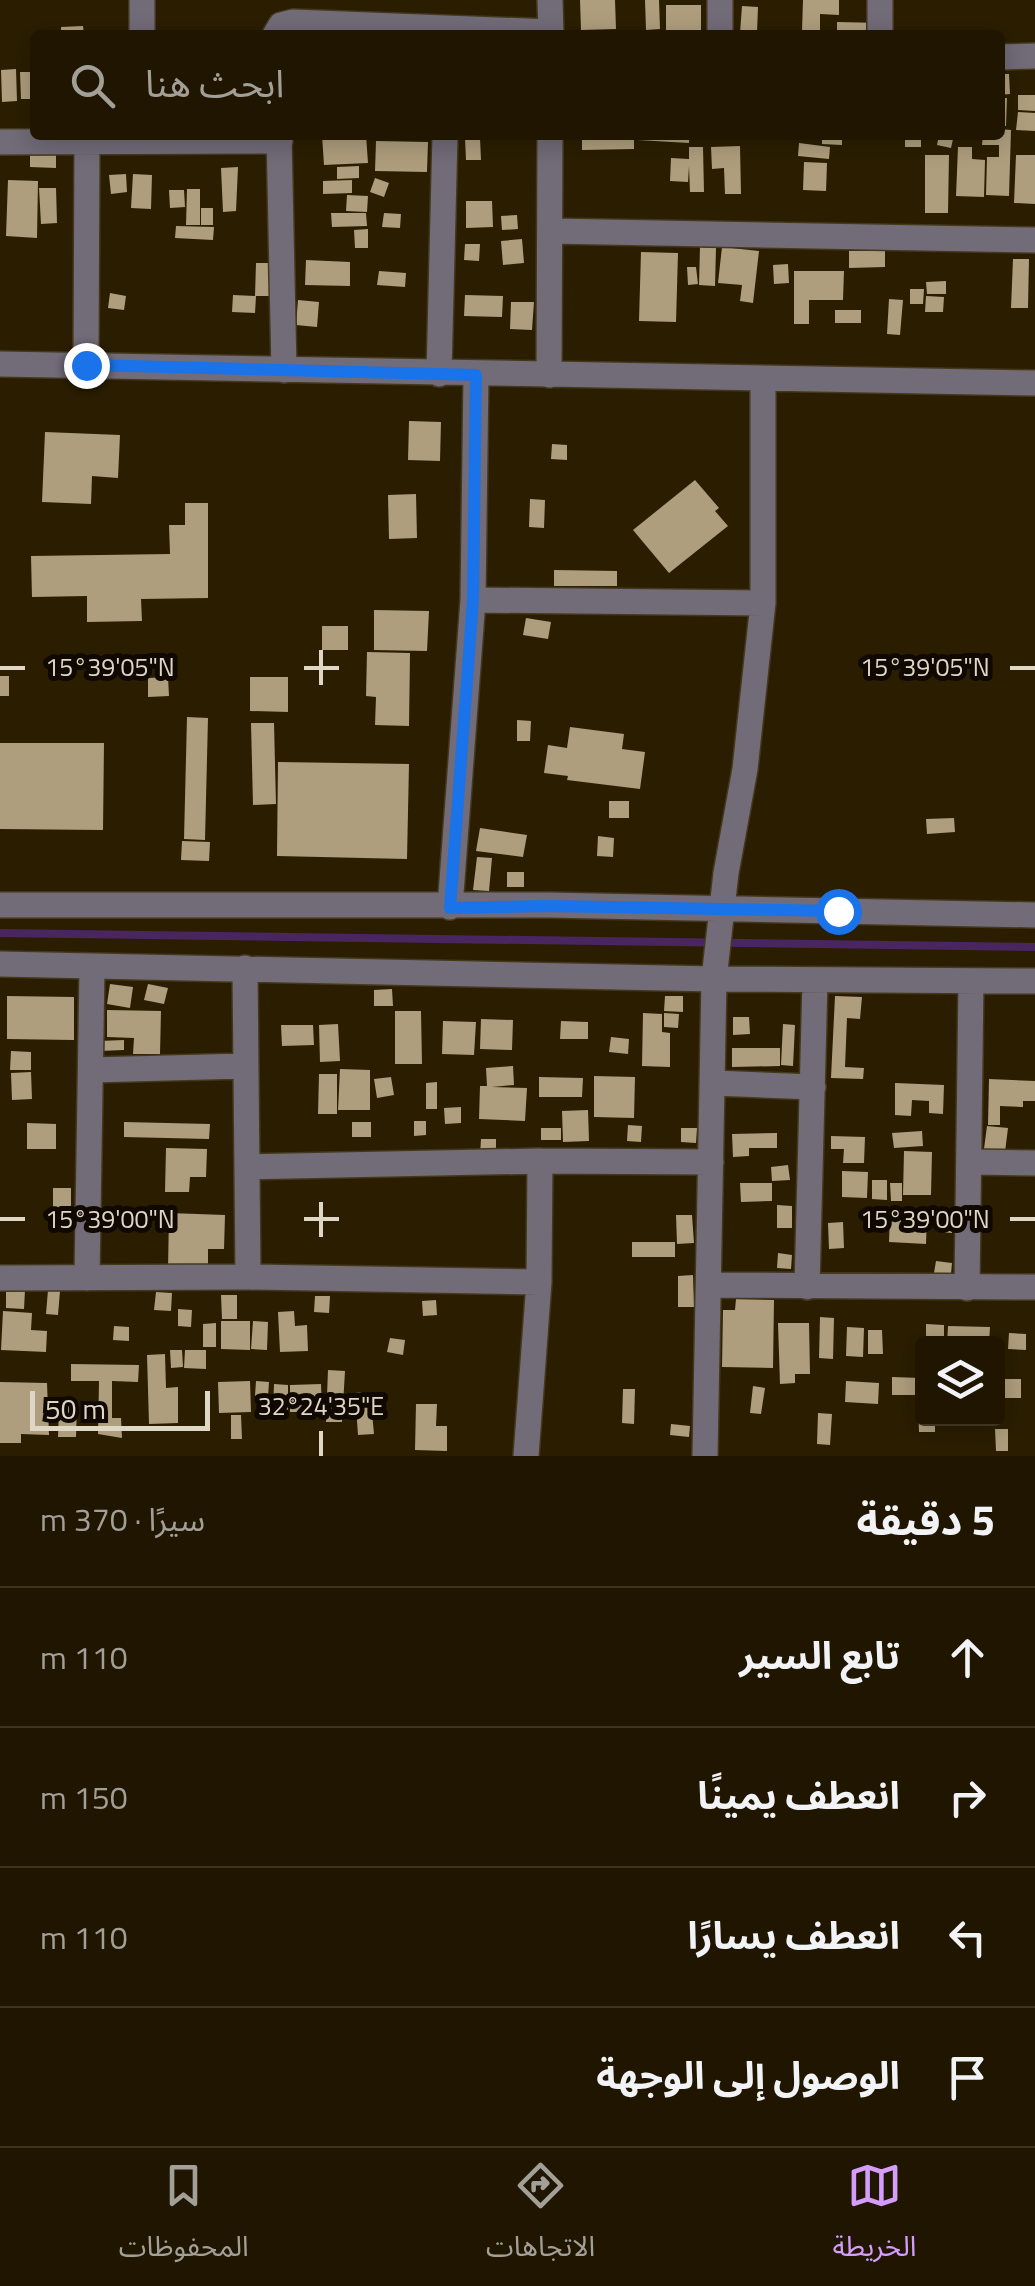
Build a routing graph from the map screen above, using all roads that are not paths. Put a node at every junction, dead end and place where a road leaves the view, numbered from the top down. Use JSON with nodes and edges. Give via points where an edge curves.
{"nodes":[{"id":1,"x":142,"y":0,"type":"edge"},
{"id":2,"x":550,"y":0,"type":"edge"},
{"id":3,"x":720,"y":0,"type":"edge"},
{"id":4,"x":880,"y":0,"type":"edge"},
{"id":5,"x":142,"y":30,"type":"edge"},
{"id":6,"x":278,"y":30,"type":"edge"},
{"id":7,"x":416,"y":30,"type":"edge"},
{"id":8,"x":551,"y":30,"type":"edge"},
{"id":9,"x":720,"y":30,"type":"edge"},
{"id":10,"x":880,"y":30,"type":"edge"},
{"id":11,"x":1035,"y":56,"type":"edge"},
{"id":12,"x":1005,"y":57,"type":"edge"},
{"id":13,"x":88,"y":140,"type":"joint"},
{"id":14,"x":279,"y":140,"type":"edge"},
{"id":15,"x":445,"y":140,"type":"edge"},
{"id":16,"x":550,"y":140,"type":"edge"},
{"id":17,"x":0,"y":142,"type":"edge"},
{"id":18,"x":550,"y":231,"type":"junction"},
{"id":19,"x":1035,"y":240,"type":"edge"},
{"id":20,"x":0,"y":364,"type":"edge"},
{"id":21,"x":86,"y":365,"type":"junction"},
{"id":22,"x":284,"y":370,"type":"junction"},
{"id":23,"x":439,"y":374,"type":"junction"},
{"id":24,"x":476,"y":375,"type":"junction"},
{"id":25,"x":549,"y":376,"type":"junction"},
{"id":26,"x":763,"y":379,"type":"junction"},
{"id":27,"x":1035,"y":383,"type":"edge"},
{"id":28,"x":473,"y":600,"type":"junction"},
{"id":29,"x":763,"y":603,"type":"junction"},
{"id":30,"x":0,"y":905,"type":"edge"},
{"id":31,"x":450,"y":908,"type":"junction"},
{"id":32,"x":721,"y":910,"type":"junction"},
{"id":33,"x":1035,"y":915,"type":"edge"},
{"id":34,"x":0,"y":964,"type":"edge"},
{"id":35,"x":92,"y":968,"type":"junction"},
{"id":36,"x":245,"y":968,"type":"junction"},
{"id":37,"x":714,"y":979,"type":"junction"},
{"id":38,"x":816,"y":980,"type":"junction"},
{"id":39,"x":970,"y":981,"type":"junction"},
{"id":40,"x":1035,"y":981,"type":"edge"},
{"id":41,"x":244,"y":1066,"type":"junction"},
{"id":42,"x":91,"y":1070,"type":"junction"},
{"id":43,"x":713,"y":1083,"type":"junction"},
{"id":44,"x":813,"y":1087,"type":"junction"},
{"id":45,"x":540,"y":1161,"type":"junction"},
{"id":46,"x":711,"y":1162,"type":"junction"},
{"id":47,"x":968,"y":1162,"type":"junction"},
{"id":48,"x":1035,"y":1163,"type":"edge"},
{"id":49,"x":247,"y":1167,"type":"junction"},
{"id":50,"x":248,"y":1276,"type":"junction"},
{"id":51,"x":0,"y":1278,"type":"edge"},
{"id":52,"x":87,"y":1278,"type":"junction"},
{"id":53,"x":539,"y":1282,"type":"junction"},
{"id":54,"x":710,"y":1285,"type":"junction"},
{"id":55,"x":807,"y":1287,"type":"junction"},
{"id":56,"x":1035,"y":1287,"type":"edge"},
{"id":57,"x":967,"y":1288,"type":"junction"},
{"id":58,"x":526,"y":1456,"type":"edge"},
{"id":59,"x":705,"y":1456,"type":"edge"}],
"edges":[{"from":1,"to":5,"type":"street"},
{"from":2,"to":8,"type":"street"},
{"from":3,"to":9,"type":"street"},
{"from":4,"to":10,"type":"street"},
{"from":6,"to":7,"type":"street","via":[[293,22]]},
{"from":11,"to":12,"type":"street"},
{"from":13,"to":17,"type":"street"},
{"from":13,"to":21,"type":"street"},
{"from":14,"to":22,"type":"street"},
{"from":15,"to":23,"type":"street"},
{"from":16,"to":18,"type":"street"},
{"from":18,"to":19,"type":"street"},
{"from":18,"to":25,"type":"street"},
{"from":20,"to":21,"type":"street"},
{"from":21,"to":22,"type":"street"},
{"from":22,"to":23,"type":"street"},
{"from":23,"to":24,"type":"street"},
{"from":24,"to":25,"type":"street"},
{"from":24,"to":28,"type":"street"},
{"from":25,"to":26,"type":"street"},
{"from":26,"to":27,"type":"street"},
{"from":26,"to":29,"type":"street"},
{"from":28,"to":29,"type":"street"},
{"from":28,"to":31,"type":"street"},
{"from":29,"to":32,"type":"street"},
{"from":30,"to":31,"type":"street"},
{"from":31,"to":32,"type":"street"},
{"from":32,"to":33,"type":"street"},
{"from":32,"to":37,"type":"street"},
{"from":34,"to":35,"type":"street"},
{"from":35,"to":36,"type":"street"},
{"from":35,"to":42,"type":"street"},
{"from":36,"to":37,"type":"street"},
{"from":36,"to":41,"type":"street"},
{"from":37,"to":38,"type":"street"},
{"from":37,"to":43,"type":"street"},
{"from":38,"to":39,"type":"street"},
{"from":38,"to":44,"type":"street"},
{"from":39,"to":40,"type":"street"},
{"from":39,"to":47,"type":"street"},
{"from":41,"to":42,"type":"street"},
{"from":41,"to":49,"type":"street"},
{"from":42,"to":52,"type":"street"},
{"from":43,"to":44,"type":"street"},
{"from":43,"to":46,"type":"street"},
{"from":44,"to":55,"type":"street"},
{"from":45,"to":46,"type":"street"},
{"from":45,"to":49,"type":"street"},
{"from":45,"to":53,"type":"street"},
{"from":46,"to":54,"type":"street"},
{"from":47,"to":48,"type":"street"},
{"from":47,"to":57,"type":"street"},
{"from":49,"to":50,"type":"street"},
{"from":50,"to":52,"type":"street"},
{"from":50,"to":53,"type":"street"},
{"from":51,"to":52,"type":"street"},
{"from":53,"to":58,"type":"street"},
{"from":54,"to":55,"type":"street"},
{"from":54,"to":59,"type":"street"},
{"from":55,"to":57,"type":"street"},
{"from":56,"to":57,"type":"street"}]}
